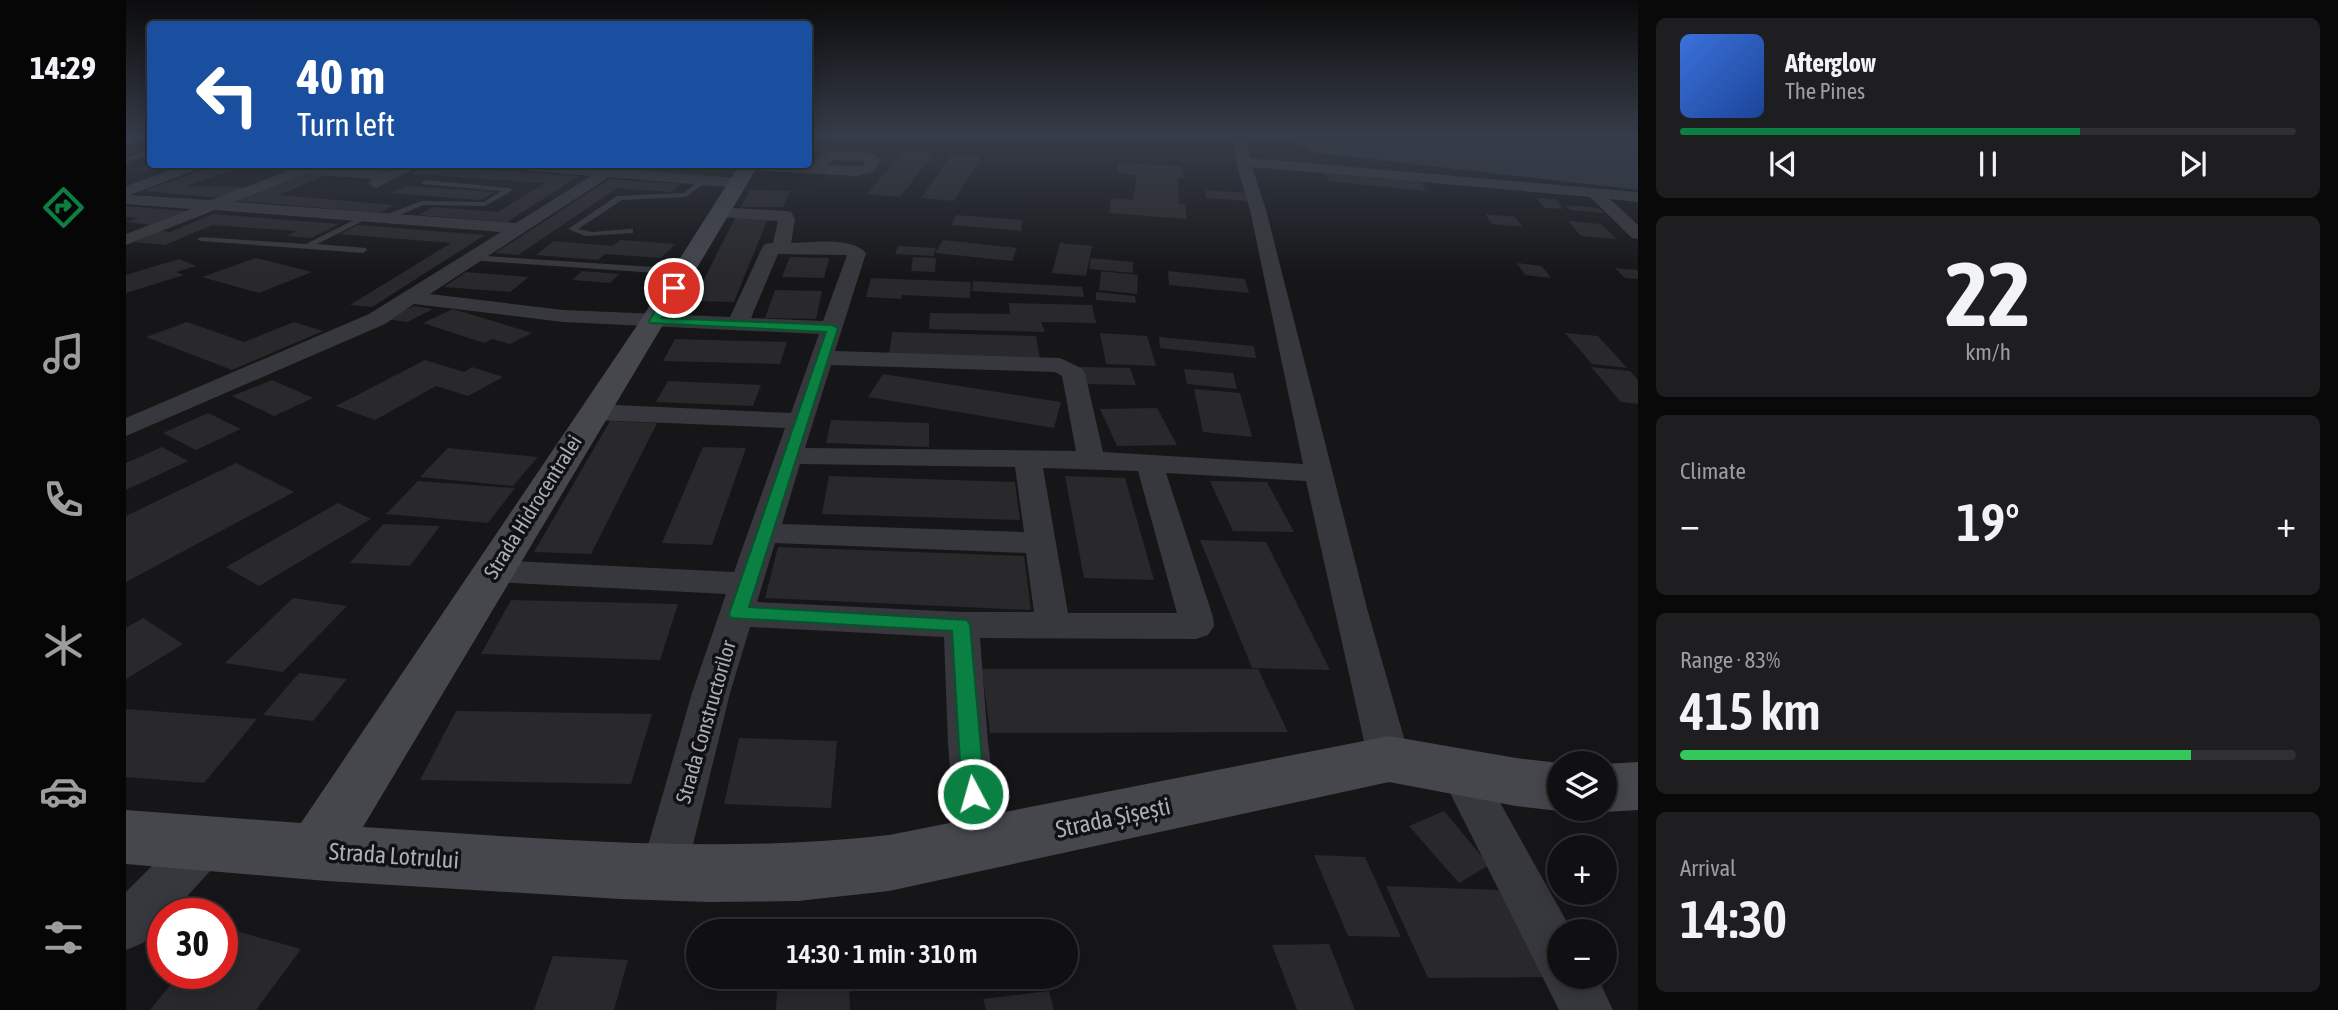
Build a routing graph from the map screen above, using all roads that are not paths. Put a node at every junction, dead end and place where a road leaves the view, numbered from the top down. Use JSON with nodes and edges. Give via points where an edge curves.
{"nodes":[{"id":1,"x":152,"y":182,"type":"edge"},
{"id":2,"x":273,"y":182,"type":"edge"},
{"id":3,"x":378,"y":182,"type":"edge"},
{"id":4,"x":591,"y":182,"type":"edge"},
{"id":5,"x":728,"y":182,"type":"edge"},
{"id":6,"x":731,"y":182,"type":"edge"},
{"id":7,"x":734,"y":182,"type":"edge"},
{"id":8,"x":1251,"y":182,"type":"edge"},
{"id":9,"x":1509,"y":182,"type":"edge"},
{"id":10,"x":425,"y":183,"type":"dead end"},
{"id":11,"x":353,"y":189,"type":"dead end"},
{"id":12,"x":126,"y":191,"type":"edge"},
{"id":13,"x":1594,"y":193,"type":"junction"},
{"id":14,"x":1638,"y":197,"type":"edge"},
{"id":15,"x":126,"y":199,"type":"edge"},
{"id":16,"x":211,"y":207,"type":"junction"},
{"id":17,"x":362,"y":218,"type":"junction"},
{"id":18,"x":383,"y":219,"type":"junction"},
{"id":19,"x":126,"y":227,"type":"edge"},
{"id":20,"x":518,"y":228,"type":"junction"},
{"id":21,"x":152,"y":229,"type":"junction"},
{"id":22,"x":630,"y":231,"type":"dead end"},
{"id":23,"x":1638,"y":234,"type":"edge"},
{"id":24,"x":201,"y":239,"type":"dead end"},
{"id":25,"x":126,"y":240,"type":"edge"},
{"id":26,"x":307,"y":246,"type":"junction"},
{"id":27,"x":781,"y":248,"type":"junction"},
{"id":28,"x":363,"y":250,"type":"dead end"},
{"id":29,"x":471,"y":258,"type":"junction"},
{"id":30,"x":684,"y":272,"type":"junction"},
{"id":31,"x":411,"y":298,"type":"junction"},
{"id":32,"x":654,"y":321,"type":"junction"},
{"id":33,"x":738,"y":324,"type":"junction"},
{"id":34,"x":827,"y":343,"type":"junction"},
{"id":35,"x":594,"y":412,"type":"junction"},
{"id":36,"x":802,"y":421,"type":"junction"},
{"id":37,"x":126,"y":428,"type":"edge"},
{"id":38,"x":790,"y":456,"type":"junction"},
{"id":39,"x":1028,"y":459,"type":"junction"},
{"id":40,"x":1091,"y":460,"type":"junction"},
{"id":41,"x":1149,"y":462,"type":"junction"},
{"id":42,"x":1318,"y":474,"type":"junction"},
{"id":43,"x":765,"y":533,"type":"junction"},
{"id":44,"x":1041,"y":544,"type":"junction"},
{"id":45,"x":493,"y":571,"type":"junction"},
{"id":46,"x":742,"y":599,"type":"junction"},
{"id":47,"x":961,"y":625,"type":"junction"},
{"id":48,"x":1053,"y":625,"type":"junction"},
{"id":49,"x":1389,"y":760,"type":"junction"},
{"id":50,"x":1460,"y":771,"type":"junction"},
{"id":51,"x":1547,"y":786,"type":"edge"},
{"id":52,"x":1638,"y":786,"type":"edge"},
{"id":53,"x":1617,"y":787,"type":"edge"},
{"id":54,"x":126,"y":837,"type":"edge"},
{"id":55,"x":205,"y":844,"type":"junction"},
{"id":56,"x":979,"y":846,"type":"junction"},
{"id":57,"x":317,"y":850,"type":"junction"},
{"id":58,"x":663,"y":873,"type":"junction"},
{"id":59,"x":126,"y":926,"type":"edge"},
{"id":60,"x":1547,"y":935,"type":"edge"},
{"id":61,"x":1576,"y":989,"type":"edge"},
{"id":62,"x":1587,"y":1010,"type":"edge"}],
"edges":[{"from":1,"to":12,"type":"street"},
{"from":2,"to":16,"type":"street"},
{"from":3,"to":11,"type":"street"},
{"from":4,"to":20,"type":"street"},
{"from":5,"to":22,"type":"lane","via":[[686,195],[620,198],[572,229],[598,234]]},
{"from":6,"to":30,"type":"street","name":"Strada Hidrocentralei"},
{"from":7,"to":27,"type":"street","via":[[785,216]]},
{"from":8,"to":42,"type":"street"},
{"from":9,"to":13,"type":"street"},
{"from":10,"to":18,"type":"lane","via":[[509,190],[485,204],[422,203]]},
{"from":13,"to":14,"type":"street"},
{"from":13,"to":23,"type":"street"},
{"from":15,"to":16,"type":"street"},
{"from":16,"to":17,"type":"street"},
{"from":16,"to":21,"type":"street"},
{"from":17,"to":18,"type":"street"},
{"from":17,"to":26,"type":"lane"},
{"from":18,"to":20,"type":"street"},
{"from":19,"to":21,"type":"street"},
{"from":20,"to":29,"type":"street"},
{"from":21,"to":25,"type":"street"},
{"from":24,"to":26,"type":"lane"},
{"from":26,"to":28,"type":"lane"},
{"from":27,"to":33,"type":"street","via":[[768,252]]},
{"from":27,"to":34,"type":"street","name":"Strada Constructorilor","via":[[857,253]]},
{"from":29,"to":30,"type":"lane"},
{"from":29,"to":31,"type":"street"},
{"from":30,"to":32,"type":"street","name":"Strada Hidrocentralei"},
{"from":31,"to":32,"type":"street","via":[[563,316]]},
{"from":31,"to":37,"type":"street","via":[[349,333]]},
{"from":32,"to":33,"type":"street"},
{"from":32,"to":35,"type":"street","name":"Strada Hidrocentralei"},
{"from":33,"to":34,"type":"street"},
{"from":34,"to":36,"type":"street","name":"Strada Constructorilor"},
{"from":34,"to":40,"type":"street","via":[[1069,368]]},
{"from":35,"to":36,"type":"street"},
{"from":35,"to":45,"type":"street","name":"Strada Hidrocentralei"},
{"from":36,"to":38,"type":"street","name":"Strada Constructorilor"},
{"from":38,"to":39,"type":"street"},
{"from":38,"to":43,"type":"street","name":"Strada Constructorilor"},
{"from":39,"to":40,"type":"street"},
{"from":39,"to":44,"type":"street"},
{"from":40,"to":41,"type":"street"},
{"from":41,"to":42,"type":"street"},
{"from":41,"to":48,"type":"street","via":[[1196,626]]},
{"from":42,"to":49,"type":"street"},
{"from":43,"to":44,"type":"street"},
{"from":43,"to":46,"type":"street","name":"Strada Constructorilor"},
{"from":44,"to":48,"type":"street"},
{"from":45,"to":46,"type":"street"},
{"from":45,"to":57,"type":"street","name":"Strada Hidrocentralei"},
{"from":46,"to":47,"type":"street"},
{"from":46,"to":58,"type":"street","name":"Strada Constructorilor","via":[[711,693]]},
{"from":47,"to":48,"type":"street"},
{"from":47,"to":56,"type":"street"},
{"from":49,"to":50,"type":"street","name":"Strada Șișești"},
{"from":49,"to":56,"type":"street","name":"Strada Șișești"},
{"from":50,"to":51,"type":"street","name":"Strada Șișești"},
{"from":50,"to":60,"type":"street"},
{"from":52,"to":53,"type":"street"},
{"from":54,"to":55,"type":"street","name":"Strada Lotrului"},
{"from":55,"to":57,"type":"street","name":"Strada Lotrului"},
{"from":55,"to":59,"type":"street"},
{"from":56,"to":58,"type":"street","name":"Strada Șișești","via":[[829,872]]},
{"from":57,"to":58,"type":"street","name":"Strada Lotrului"},
{"from":61,"to":62,"type":"street"}]}
